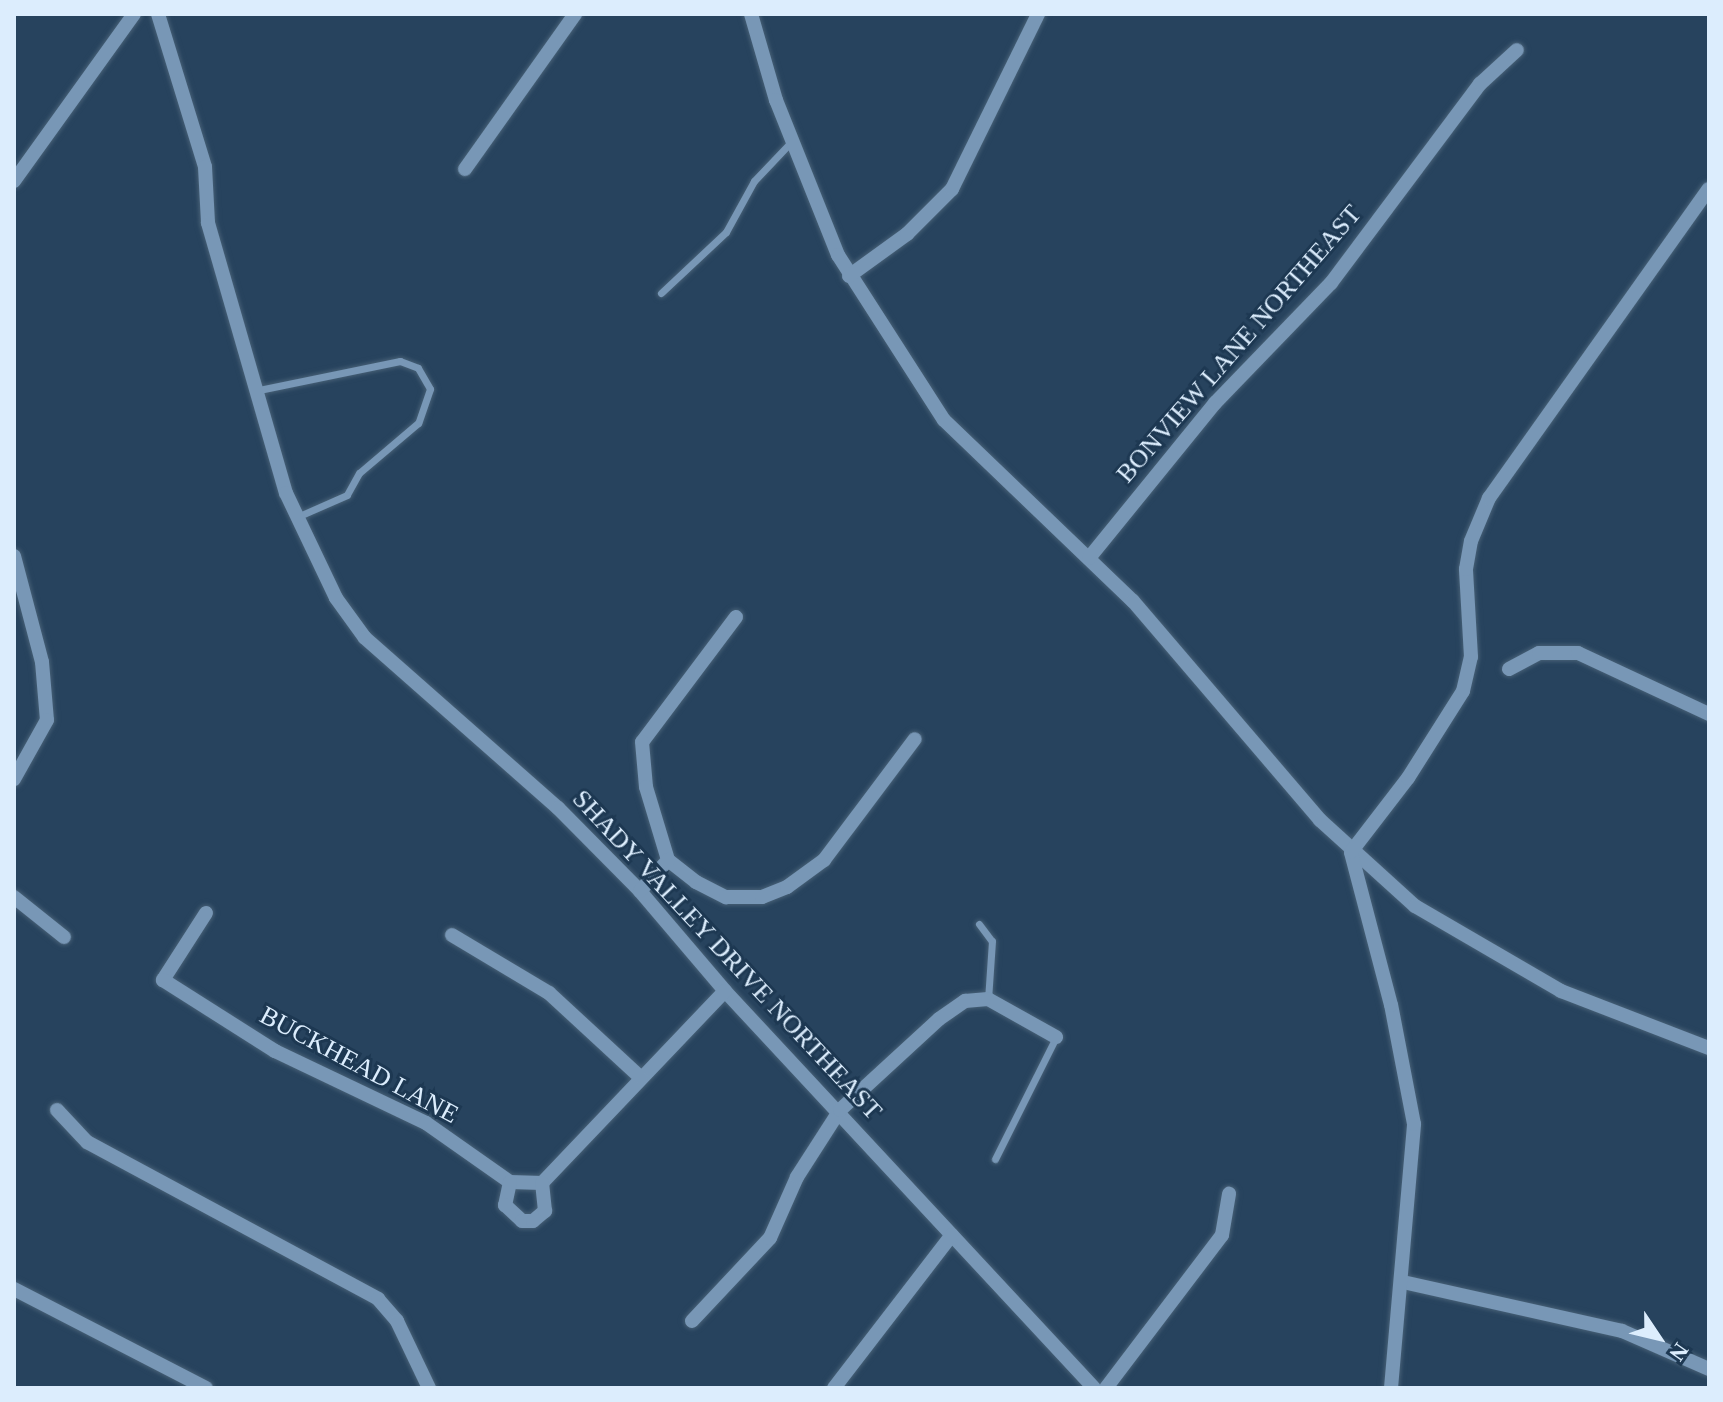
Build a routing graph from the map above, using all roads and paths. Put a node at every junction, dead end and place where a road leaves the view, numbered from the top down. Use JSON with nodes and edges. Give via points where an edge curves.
{"nodes":[{"id":1,"x":134,"y":14,"type":"edge"},
{"id":2,"x":158,"y":14,"type":"edge"},
{"id":3,"x":575,"y":14,"type":"edge"},
{"id":4,"x":751,"y":14,"type":"edge"},
{"id":5,"x":1038,"y":14,"type":"edge"},
{"id":6,"x":1517,"y":50,"type":"dead end"},
{"id":7,"x":791,"y":142,"type":"junction"},
{"id":8,"x":465,"y":169,"type":"dead end"},
{"id":9,"x":14,"y":181,"type":"edge"},
{"id":10,"x":1709,"y":189,"type":"edge"},
{"id":11,"x":849,"y":276,"type":"junction"},
{"id":12,"x":661,"y":293,"type":"dead end"},
{"id":13,"x":259,"y":390,"type":"junction"},
{"id":14,"x":296,"y":518,"type":"junction"},
{"id":15,"x":14,"y":556,"type":"edge"},
{"id":16,"x":1089,"y":558,"type":"junction"},
{"id":17,"x":736,"y":617,"type":"dead end"},
{"id":18,"x":1509,"y":669,"type":"dead end"},
{"id":19,"x":1709,"y":714,"type":"edge"},
{"id":20,"x":915,"y":739,"type":"dead end"},
{"id":21,"x":14,"y":779,"type":"edge"},
{"id":22,"x":1351,"y":852,"type":"junction"},
{"id":23,"x":668,"y":860,"type":"junction"},
{"id":24,"x":640,"y":891,"type":"junction"},
{"id":25,"x":14,"y":897,"type":"edge"},
{"id":26,"x":206,"y":913,"type":"dead end"},
{"id":27,"x":979,"y":924,"type":"dead end"},
{"id":28,"x":452,"y":935,"type":"dead end"},
{"id":29,"x":64,"y":937,"type":"dead end"},
{"id":30,"x":725,"y":991,"type":"junction"},
{"id":31,"x":988,"y":999,"type":"junction"},
{"id":32,"x":1056,"y":1037,"type":"joint"},
{"id":33,"x":1709,"y":1048,"type":"edge"},
{"id":34,"x":641,"y":1078,"type":"junction"},
{"id":35,"x":57,"y":1110,"type":"dead end"},
{"id":36,"x":840,"y":1110,"type":"junction"},
{"id":37,"x":995,"y":1159,"type":"dead end"},
{"id":38,"x":510,"y":1182,"type":"junction"},
{"id":39,"x":542,"y":1183,"type":"junction"},
{"id":40,"x":1229,"y":1194,"type":"dead end"},
{"id":41,"x":952,"y":1235,"type":"junction"},
{"id":42,"x":1403,"y":1282,"type":"junction"},
{"id":43,"x":14,"y":1289,"type":"edge"},
{"id":44,"x":692,"y":1321,"type":"dead end"},
{"id":45,"x":1709,"y":1369,"type":"edge"},
{"id":46,"x":206,"y":1388,"type":"edge"},
{"id":47,"x":429,"y":1388,"type":"edge"},
{"id":48,"x":834,"y":1388,"type":"edge"},
{"id":49,"x":1094,"y":1388,"type":"edge"},
{"id":50,"x":1106,"y":1388,"type":"edge"},
{"id":51,"x":1391,"y":1388,"type":"edge"}],
"edges":[{"from":1,"to":9,"type":"street"},
{"from":2,"to":13,"type":"street","name":"SHADY VALLEY DRIVE NORTHEAST","via":[[205,167],[208,223]]},
{"from":3,"to":8,"type":"street"},
{"from":4,"to":7,"type":"street"},
{"from":5,"to":11,"type":"street","via":[[952,189],[907,234]]},
{"from":6,"to":16,"type":"street","name":"BONVIEW LANE NORTHEAST","via":[[1480,84],[1331,283],[1215,403]]},
{"from":7,"to":11,"type":"street"},
{"from":7,"to":12,"type":"lane","via":[[754,181],[726,232]]},
{"from":10,"to":22,"type":"street","via":[[1489,498],[1466,569],[1471,657],[1463,691],[1408,778]]},
{"from":11,"to":16,"type":"street","via":[[944,420]]},
{"from":13,"to":14,"type":"street","name":"SHADY VALLEY DRIVE NORTHEAST"},
{"from":13,"to":14,"type":"lane","via":[[400,361],[418,368],[430,389],[427,407],[413,430],[359,473],[347,495]]},
{"from":14,"to":24,"type":"street","name":"SHADY VALLEY DRIVE NORTHEAST","via":[[324,579],[365,638],[558,808]]},
{"from":15,"to":21,"type":"street","via":[[42,662],[47,720]]},
{"from":16,"to":22,"type":"street","via":[[1181,655]]},
{"from":17,"to":23,"type":"street","via":[[642,742],[646,787]]},
{"from":18,"to":19,"type":"street","via":[[1539,653],[1578,653]]},
{"from":20,"to":23,"type":"street","via":[[824,860],[787,887],[762,897],[726,897]]},
{"from":22,"to":33,"type":"street","via":[[1466,940],[1620,1018]]},
{"from":22,"to":42,"type":"street","via":[[1391,1005],[1414,1124]]},
{"from":23,"to":24,"type":"street"},
{"from":24,"to":30,"type":"street","name":"SHADY VALLEY DRIVE NORTHEAST"},
{"from":25,"to":29,"type":"street"},
{"from":26,"to":38,"type":"street","name":"BUCKHEAD LANE","via":[[163,980],[275,1051],[426,1123]]},
{"from":27,"to":31,"type":"lane","via":[[992,941]]},
{"from":28,"to":34,"type":"street","via":[[549,993]]},
{"from":30,"to":34,"type":"street"},
{"from":30,"to":36,"type":"street","name":"SHADY VALLEY DRIVE NORTHEAST"},
{"from":31,"to":32,"type":"street"},
{"from":31,"to":36,"type":"street","via":[[965,1001],[939,1019]]},
{"from":32,"to":37,"type":"lane"},
{"from":34,"to":39,"type":"street"},
{"from":35,"to":47,"type":"street","via":[[87,1142],[378,1299],[397,1321]]},
{"from":36,"to":41,"type":"street","name":"SHADY VALLEY DRIVE NORTHEAST"},
{"from":36,"to":44,"type":"street","via":[[797,1177],[770,1238]]},
{"from":38,"to":39,"type":"street"},
{"from":38,"to":39,"type":"street","via":[[505,1205],[522,1221],[545,1211]]},
{"from":40,"to":50,"type":"street","via":[[1222,1235]]},
{"from":41,"to":48,"type":"street"},
{"from":41,"to":49,"type":"street","name":"SHADY VALLEY DRIVE NORTHEAST"},
{"from":42,"to":45,"type":"street","via":[[1622,1331]]},
{"from":42,"to":51,"type":"street"},
{"from":43,"to":46,"type":"street"}]}
